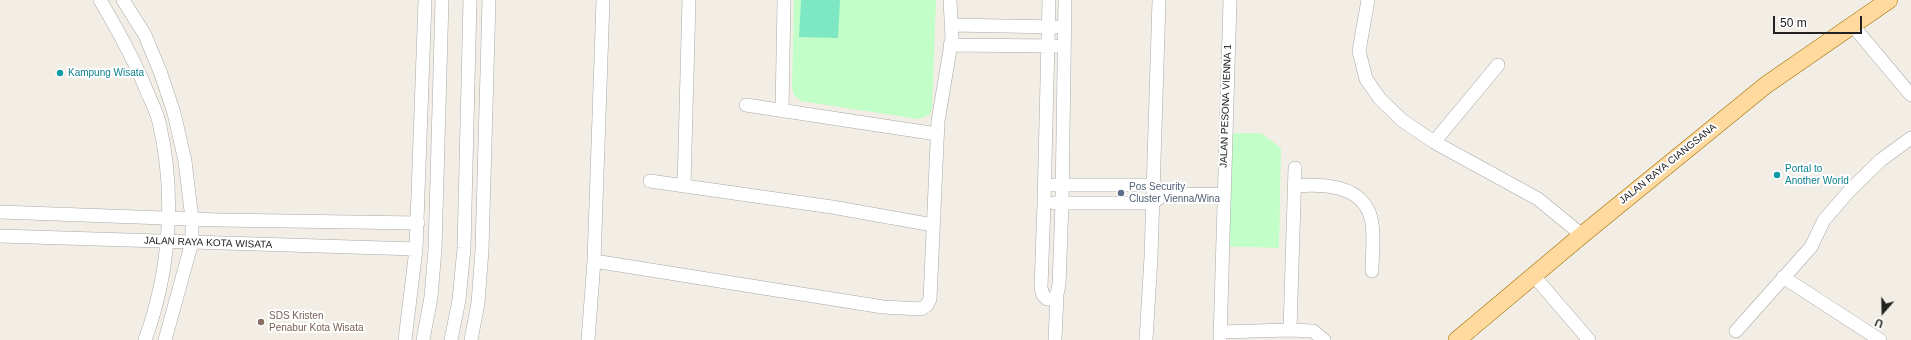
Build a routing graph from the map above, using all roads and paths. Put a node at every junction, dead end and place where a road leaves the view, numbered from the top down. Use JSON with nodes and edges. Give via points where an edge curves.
{"nodes":[{"id":1,"x":100,"y":0,"type":"edge"},
{"id":2,"x":123,"y":0,"type":"edge"},
{"id":3,"x":425,"y":0,"type":"edge"},
{"id":4,"x":442,"y":0,"type":"edge"},
{"id":5,"x":470,"y":0,"type":"edge"},
{"id":6,"x":489,"y":0,"type":"edge"},
{"id":7,"x":603,"y":0,"type":"edge"},
{"id":8,"x":689,"y":0,"type":"edge"},
{"id":9,"x":784,"y":0,"type":"edge"},
{"id":10,"x":950,"y":0,"type":"edge"},
{"id":11,"x":1049,"y":0,"type":"edge"},
{"id":12,"x":1065,"y":0,"type":"edge"},
{"id":13,"x":1159,"y":0,"type":"edge"},
{"id":14,"x":1230,"y":0,"type":"edge"},
{"id":15,"x":1368,"y":0,"type":"edge"},
{"id":16,"x":1889,"y":0,"type":"edge"},
{"id":17,"x":952,"y":25,"type":"junction"},
{"id":18,"x":1064,"y":26,"type":"junction"},
{"id":19,"x":1853,"y":26,"type":"junction"},
{"id":20,"x":1047,"y":27,"type":"junction"},
{"id":21,"x":950,"y":45,"type":"junction"},
{"id":22,"x":1048,"y":46,"type":"junction"},
{"id":23,"x":1064,"y":46,"type":"junction"},
{"id":24,"x":1498,"y":65,"type":"dead end"},
{"id":25,"x":1911,"y":95,"type":"edge"},
{"id":26,"x":746,"y":106,"type":"dead end"},
{"id":27,"x":782,"y":111,"type":"junction"},
{"id":28,"x":937,"y":134,"type":"junction"},
{"id":29,"x":1911,"y":138,"type":"edge"},
{"id":30,"x":1434,"y":142,"type":"junction"},
{"id":31,"x":1295,"y":168,"type":"dead end"},
{"id":32,"x":650,"y":181,"type":"dead end"},
{"id":33,"x":1044,"y":185,"type":"junction"},
{"id":34,"x":1062,"y":185,"type":"junction"},
{"id":35,"x":1153,"y":185,"type":"junction"},
{"id":36,"x":684,"y":186,"type":"junction"},
{"id":37,"x":1295,"y":186,"type":"junction"},
{"id":38,"x":1223,"y":194,"type":"junction"},
{"id":39,"x":1163,"y":195,"type":"junction"},
{"id":40,"x":465,"y":200,"type":"junction"},
{"id":41,"x":1044,"y":203,"type":"junction"},
{"id":42,"x":1062,"y":203,"type":"junction"},
{"id":43,"x":1153,"y":203,"type":"junction"},
{"id":44,"x":0,"y":212,"type":"edge"},
{"id":45,"x":168,"y":218,"type":"junction"},
{"id":46,"x":192,"y":219,"type":"junction"},
{"id":47,"x":482,"y":221,"type":"junction"},
{"id":48,"x":418,"y":223,"type":"junction"},
{"id":49,"x":933,"y":226,"type":"junction"},
{"id":50,"x":1582,"y":235,"type":"junction"},
{"id":51,"x":0,"y":236,"type":"edge"},
{"id":52,"x":168,"y":241,"type":"junction"},
{"id":53,"x":192,"y":242,"type":"junction"},
{"id":54,"x":416,"y":249,"type":"junction"},
{"id":55,"x":594,"y":261,"type":"junction"},
{"id":56,"x":1372,"y":271,"type":"dead end"},
{"id":57,"x":1534,"y":276,"type":"junction"},
{"id":58,"x":1783,"y":277,"type":"junction"},
{"id":59,"x":1058,"y":294,"type":"junction"},
{"id":60,"x":1290,"y":330,"type":"junction"},
{"id":61,"x":1736,"y":331,"type":"dead end"},
{"id":62,"x":1220,"y":336,"type":"edge"},
{"id":63,"x":145,"y":340,"type":"edge"},
{"id":64,"x":165,"y":340,"type":"edge"},
{"id":65,"x":405,"y":340,"type":"edge"},
{"id":66,"x":423,"y":340,"type":"edge"},
{"id":67,"x":451,"y":340,"type":"edge"},
{"id":68,"x":471,"y":340,"type":"edge"},
{"id":69,"x":588,"y":340,"type":"edge"},
{"id":70,"x":1055,"y":340,"type":"edge"},
{"id":71,"x":1146,"y":340,"type":"edge"},
{"id":72,"x":1324,"y":340,"type":"edge"},
{"id":73,"x":1457,"y":340,"type":"edge"},
{"id":74,"x":1589,"y":340,"type":"edge"},
{"id":75,"x":1880,"y":340,"type":"edge"}],
"edges":[{"from":1,"to":45,"type":"street","via":[[127,44],[159,121],[169,191]]},
{"from":2,"to":46,"type":"street","via":[[145,35],[162,74],[185,161]]},
{"from":3,"to":48,"type":"street"},
{"from":4,"to":66,"type":"street","via":[[436,249],[432,297]]},
{"from":5,"to":40,"type":"street"},
{"from":6,"to":47,"type":"street"},
{"from":7,"to":55,"type":"street"},
{"from":8,"to":36,"type":"street"},
{"from":9,"to":27,"type":"street"},
{"from":10,"to":17,"type":"street"},
{"from":11,"to":20,"type":"street"},
{"from":12,"to":18,"type":"street"},
{"from":13,"to":35,"type":"street"},
{"from":14,"to":38,"type":"street","name":"JALAN PESONA VIENNA 1"},
{"from":15,"to":30,"type":"street","via":[[1358,51],[1366,79],[1380,100],[1403,121]]},
{"from":16,"to":19,"type":"main road","name":"JALAN RAYA CIANGSANA"},
{"from":17,"to":20,"type":"street"},
{"from":17,"to":21,"type":"street"},
{"from":18,"to":20,"type":"street"},
{"from":18,"to":23,"type":"street"},
{"from":19,"to":25,"type":"street"},
{"from":19,"to":50,"type":"main road","name":"JALAN RAYA CIANGSANA","via":[[1766,85]]},
{"from":20,"to":22,"type":"street"},
{"from":21,"to":22,"type":"street"},
{"from":21,"to":28,"type":"street"},
{"from":22,"to":23,"type":"street"},
{"from":22,"to":33,"type":"street"},
{"from":23,"to":34,"type":"street"},
{"from":24,"to":30,"type":"street"},
{"from":26,"to":27,"type":"street"},
{"from":27,"to":28,"type":"street"},
{"from":28,"to":49,"type":"street"},
{"from":29,"to":58,"type":"street","via":[[1881,160],[1851,189],[1824,220],[1811,246]]},
{"from":30,"to":50,"type":"street","via":[[1538,199]]},
{"from":31,"to":37,"type":"street"},
{"from":32,"to":36,"type":"street"},
{"from":33,"to":34,"type":"street"},
{"from":33,"to":41,"type":"street"},
{"from":34,"to":35,"type":"street"},
{"from":34,"to":42,"type":"street"},
{"from":35,"to":39,"type":"street"},
{"from":35,"to":43,"type":"street"},
{"from":36,"to":49,"type":"street","via":[[832,207]]},
{"from":37,"to":56,"type":"street","via":[[1324,184],[1346,190],[1360,201],[1371,218]]},
{"from":37,"to":60,"type":"street"},
{"from":38,"to":39,"type":"street"},
{"from":38,"to":62,"type":"street","name":"JALAN PESONA VIENNA 1"},
{"from":39,"to":43,"type":"street"},
{"from":40,"to":47,"type":"street"},
{"from":40,"to":67,"type":"street","via":[[459,300]]},
{"from":41,"to":42,"type":"street"},
{"from":41,"to":59,"type":"street","via":[[1040,288],[1047,299],[1053,299]]},
{"from":42,"to":43,"type":"street"},
{"from":42,"to":59,"type":"street"},
{"from":43,"to":71,"type":"street"},
{"from":44,"to":45,"type":"street"},
{"from":45,"to":46,"type":"street"},
{"from":45,"to":52,"type":"street"},
{"from":46,"to":48,"type":"street"},
{"from":46,"to":53,"type":"street"},
{"from":47,"to":68,"type":"street","via":[[478,303]]},
{"from":48,"to":54,"type":"street"},
{"from":49,"to":55,"type":"street","via":[[930,299],[921,309],[883,307]]},
{"from":50,"to":57,"type":"main road","name":"JALAN RAYA CIANGSANA"},
{"from":51,"to":52,"type":"street","name":"JALAN RAYA KOTA WISATA"},
{"from":52,"to":53,"type":"street","name":"JALAN RAYA KOTA WISATA"},
{"from":52,"to":63,"type":"street","via":[[156,306]]},
{"from":53,"to":54,"type":"street","name":"JALAN RAYA KOTA WISATA"},
{"from":53,"to":64,"type":"street"},
{"from":54,"to":65,"type":"street"},
{"from":55,"to":69,"type":"street"},
{"from":57,"to":73,"type":"main road","name":"JALAN RAYA CIANGSANA"},
{"from":57,"to":74,"type":"street"},
{"from":58,"to":61,"type":"street"},
{"from":58,"to":75,"type":"street"},
{"from":59,"to":70,"type":"street"},
{"from":60,"to":62,"type":"street","name":"JALAN PESONA VIENNA 1"},
{"from":60,"to":72,"type":"street","name":"JALAN PESONA VIENNA 1","via":[[1313,331]]}]}
